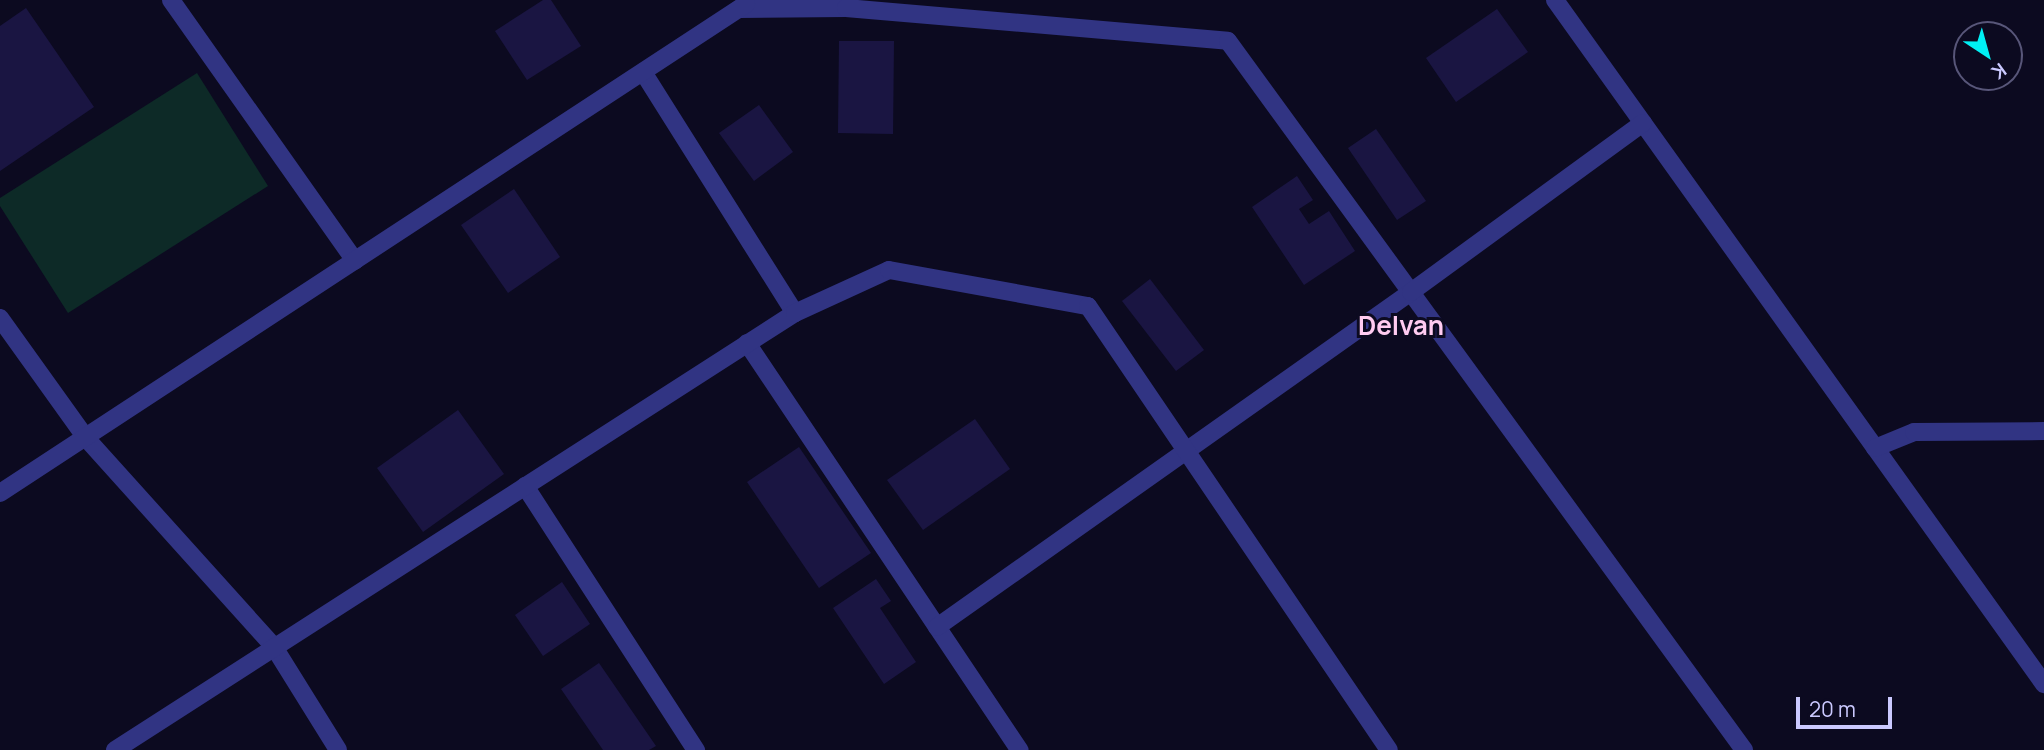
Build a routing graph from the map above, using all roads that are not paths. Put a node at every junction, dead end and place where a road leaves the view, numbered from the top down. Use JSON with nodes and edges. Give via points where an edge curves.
{"nodes":[{"id":1,"x":171,"y":0,"type":"edge"},
{"id":2,"x":1555,"y":0,"type":"edge"},
{"id":3,"x":746,"y":4,"type":"edge"},
{"id":4,"x":642,"y":72,"type":"junction"},
{"id":5,"x":1643,"y":123,"type":"junction"},
{"id":6,"x":355,"y":261,"type":"junction"},
{"id":7,"x":1410,"y":292,"type":"junction"},
{"id":8,"x":794,"y":313,"type":"junction"},
{"id":9,"x":0,"y":318,"type":"edge"},
{"id":10,"x":747,"y":343,"type":"junction"},
{"id":11,"x":2044,"y":431,"type":"edge"},
{"id":12,"x":86,"y":438,"type":"junction"},
{"id":13,"x":1875,"y":448,"type":"junction"},
{"id":14,"x":1186,"y":450,"type":"junction"},
{"id":15,"x":525,"y":486,"type":"junction"},
{"id":16,"x":0,"y":493,"type":"edge"},
{"id":17,"x":937,"y":627,"type":"junction"},
{"id":18,"x":274,"y":647,"type":"junction"},
{"id":19,"x":2044,"y":684,"type":"edge"},
{"id":20,"x":114,"y":750,"type":"edge"},
{"id":21,"x":338,"y":750,"type":"edge"},
{"id":22,"x":696,"y":750,"type":"edge"},
{"id":23,"x":1019,"y":750,"type":"edge"},
{"id":24,"x":1389,"y":750,"type":"edge"},
{"id":25,"x":1744,"y":750,"type":"edge"}],
"edges":[{"from":1,"to":6,"type":"street"},
{"from":2,"to":5,"type":"street"},
{"from":3,"to":4,"type":"street"},
{"from":3,"to":7,"type":"street","via":[[846,8],[1228,41]]},
{"from":4,"to":6,"type":"street"},
{"from":4,"to":8,"type":"street"},
{"from":5,"to":7,"type":"street"},
{"from":5,"to":13,"type":"street"},
{"from":6,"to":12,"type":"street"},
{"from":7,"to":14,"type":"street"},
{"from":7,"to":25,"type":"street"},
{"from":8,"to":10,"type":"street"},
{"from":8,"to":14,"type":"street","via":[[889,270],[1088,306]]},
{"from":9,"to":12,"type":"street"},
{"from":10,"to":15,"type":"street"},
{"from":10,"to":17,"type":"street"},
{"from":11,"to":13,"type":"street","via":[[1914,432]]},
{"from":12,"to":16,"type":"street"},
{"from":12,"to":18,"type":"street"},
{"from":13,"to":19,"type":"street"},
{"from":14,"to":17,"type":"street"},
{"from":14,"to":24,"type":"street"},
{"from":15,"to":18,"type":"street"},
{"from":15,"to":22,"type":"street"},
{"from":17,"to":23,"type":"street"},
{"from":18,"to":20,"type":"street"},
{"from":18,"to":21,"type":"street"}]}
